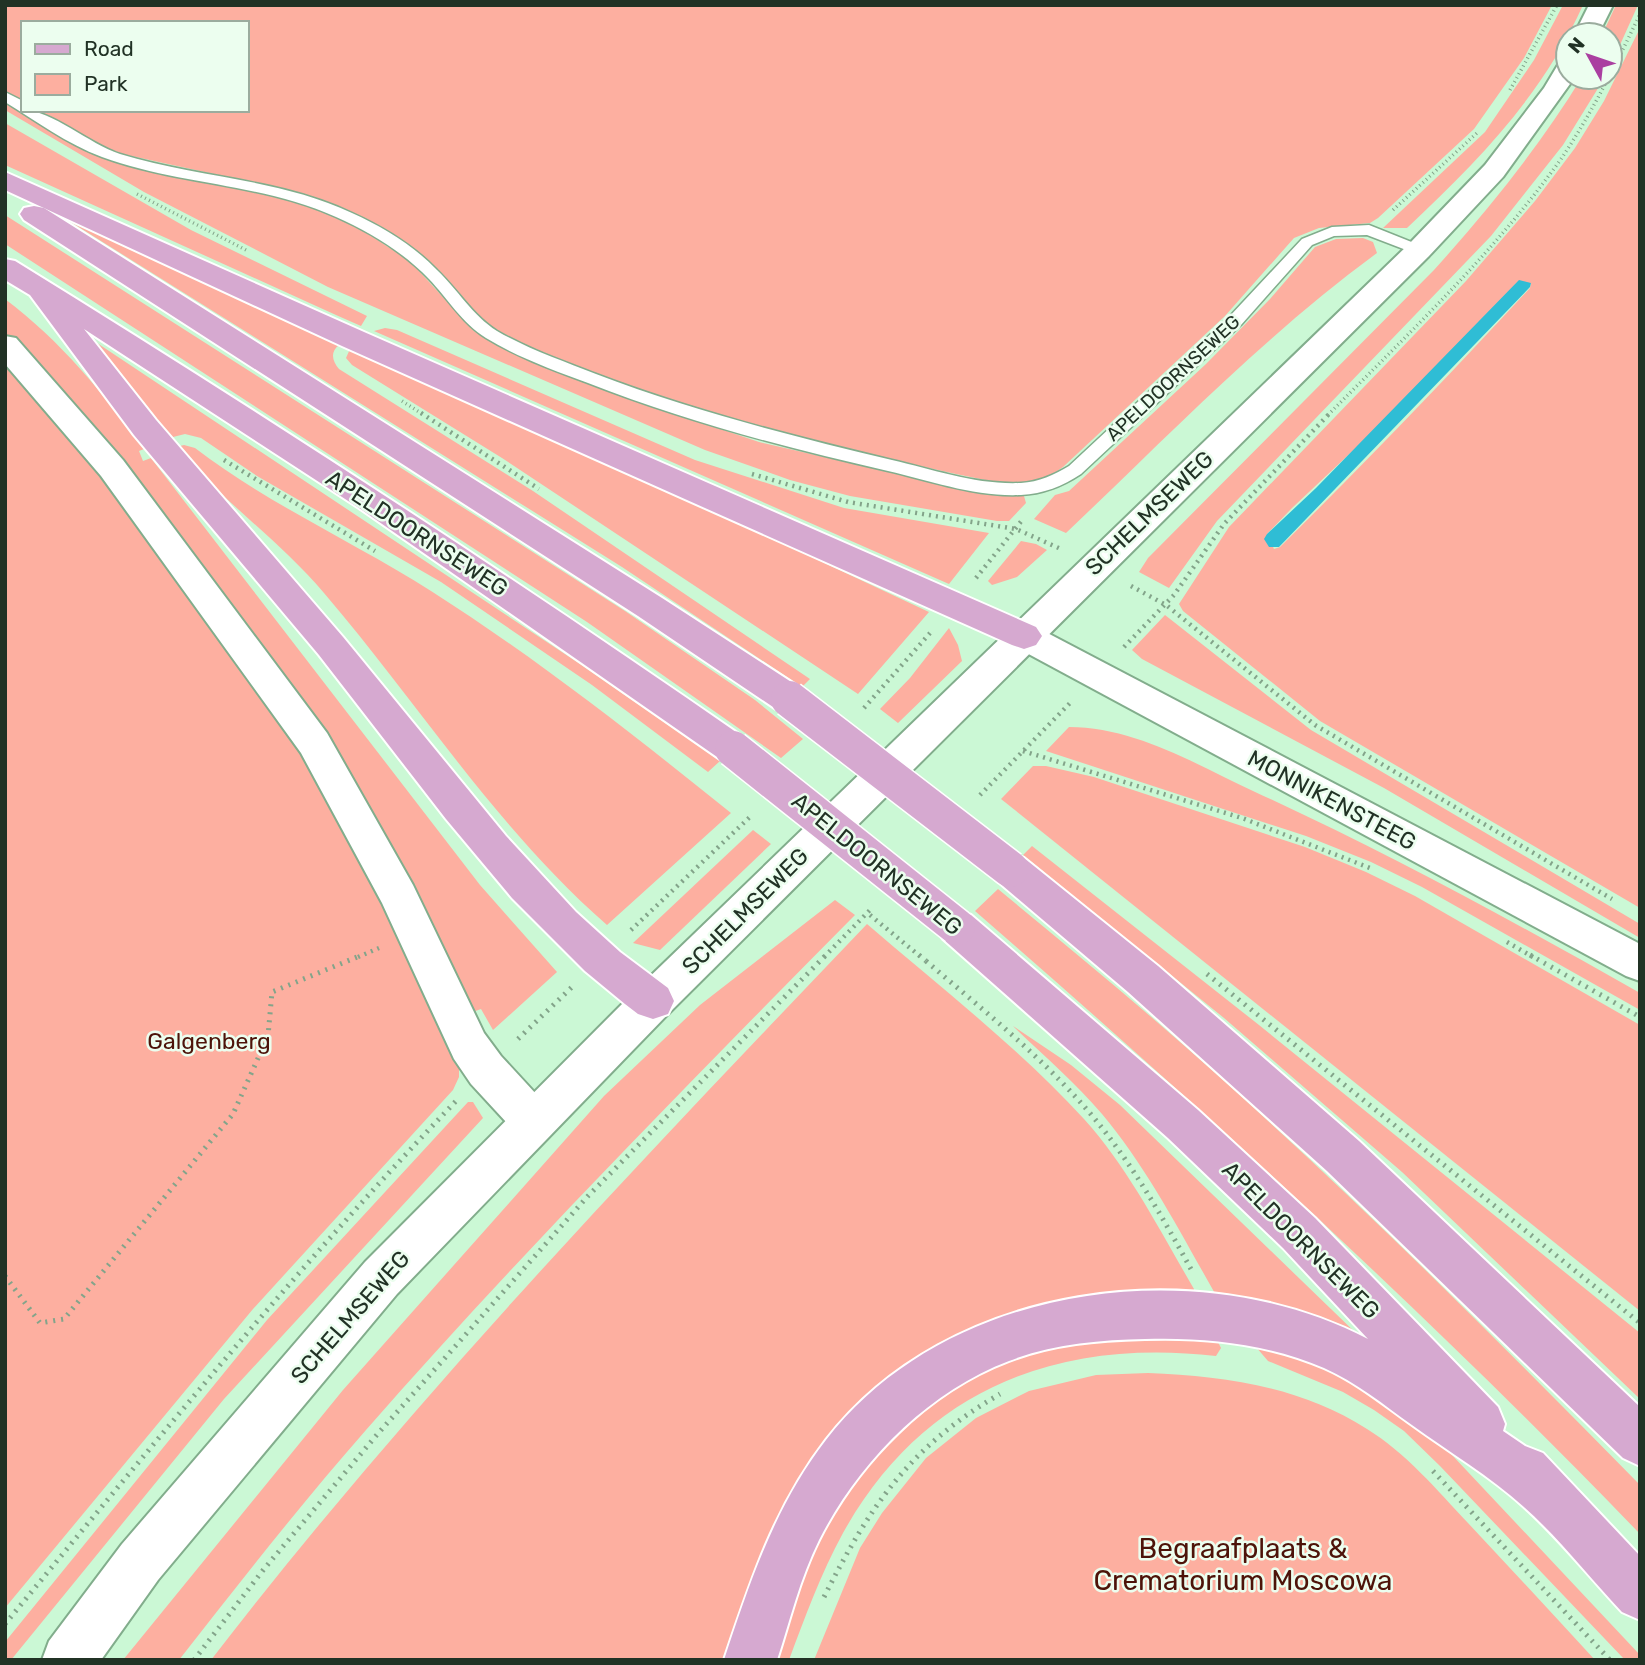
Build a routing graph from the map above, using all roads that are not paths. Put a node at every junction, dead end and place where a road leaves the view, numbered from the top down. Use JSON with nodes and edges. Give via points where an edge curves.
{"nodes":[{"id":1,"x":1601,"y":5,"type":"edge"},
{"id":2,"x":1593,"y":21,"type":"edge"},
{"id":3,"x":1554,"y":90,"type":"edge"},
{"id":4,"x":5,"y":96,"type":"edge"},
{"id":5,"x":21,"y":106,"type":"edge"},
{"id":6,"x":31,"y":112,"type":"edge"},
{"id":7,"x":5,"y":180,"type":"edge"},
{"id":8,"x":5,"y":194,"type":"edge"},
{"id":9,"x":1419,"y":250,"type":"junction"},
{"id":10,"x":5,"y":267,"type":"edge"},
{"id":11,"x":41,"y":290,"type":"junction"},
{"id":12,"x":5,"y":345,"type":"edge"},
{"id":13,"x":1024,"y":636,"type":"junction"},
{"id":14,"x":1640,"y":964,"type":"edge"},
{"id":15,"x":653,"y":1001,"type":"junction"},
{"id":16,"x":533,"y":1121,"type":"junction"},
{"id":17,"x":1640,"y":1441,"type":"edge"},
{"id":18,"x":1542,"y":1489,"type":"junction"},
{"id":19,"x":1640,"y":1594,"type":"edge"},
{"id":20,"x":68,"y":1660,"type":"edge"},
{"id":21,"x":750,"y":1660,"type":"edge"}],
"edges":[{"from":1,"to":2,"type":"main road"},
{"from":3,"to":9,"type":"main road","name":"SCHELMSEWEG","via":[[1494,171]]},
{"from":4,"to":5,"type":"lane"},
{"from":6,"to":9,"type":"lane","name":"APELDOORNSEWEG","via":[[90,147],[119,158],[254,185],[331,209],[365,225],[414,257],[480,328],[603,383],[763,437],[983,486],[1041,487],[1075,470],[1219,337],[1307,242],[1332,232],[1369,230]]},
{"from":7,"to":13,"type":"main road"},
{"from":8,"to":17,"type":"main road","bridge":true,"via":[[789,699],[1010,869],[1211,1037],[1343,1156]]},
{"from":9,"to":13,"type":"main road","name":"SCHELMSEWEG"},
{"from":10,"to":11,"type":"main road","name":"APELDOORNSEWEG"},
{"from":11,"to":15,"type":"main road","via":[[78,344],[203,499],[331,646],[527,887],[600,960]]},
{"from":11,"to":18,"type":"main road","name":"APELDOORNSEWEG","bridge":true,"via":[[111,331],[569,633],[733,749],[957,928],[1183,1124],[1299,1233]]},
{"from":12,"to":16,"type":"main road","via":[[112,468],[314,743],[363,827],[469,1046]]},
{"from":13,"to":14,"type":"main road","name":"MONNIKENSTEEG"},
{"from":13,"to":15,"type":"main road","name":"SCHELMSEWEG"},
{"from":15,"to":16,"type":"main road","name":"SCHELMSEWEG"},
{"from":16,"to":20,"type":"main road","name":"SCHELMSEWEG","via":[[381,1278],[140,1562]]},
{"from":18,"to":19,"type":"main road","name":"APELDOORNSEWEG"},
{"from":18,"to":21,"type":"main road","via":[[1359,1360],[1306,1338],[1219,1317],[1134,1314],[1059,1323],[985,1344],[949,1363],[876,1420],[812,1503],[780,1571]]}]}
